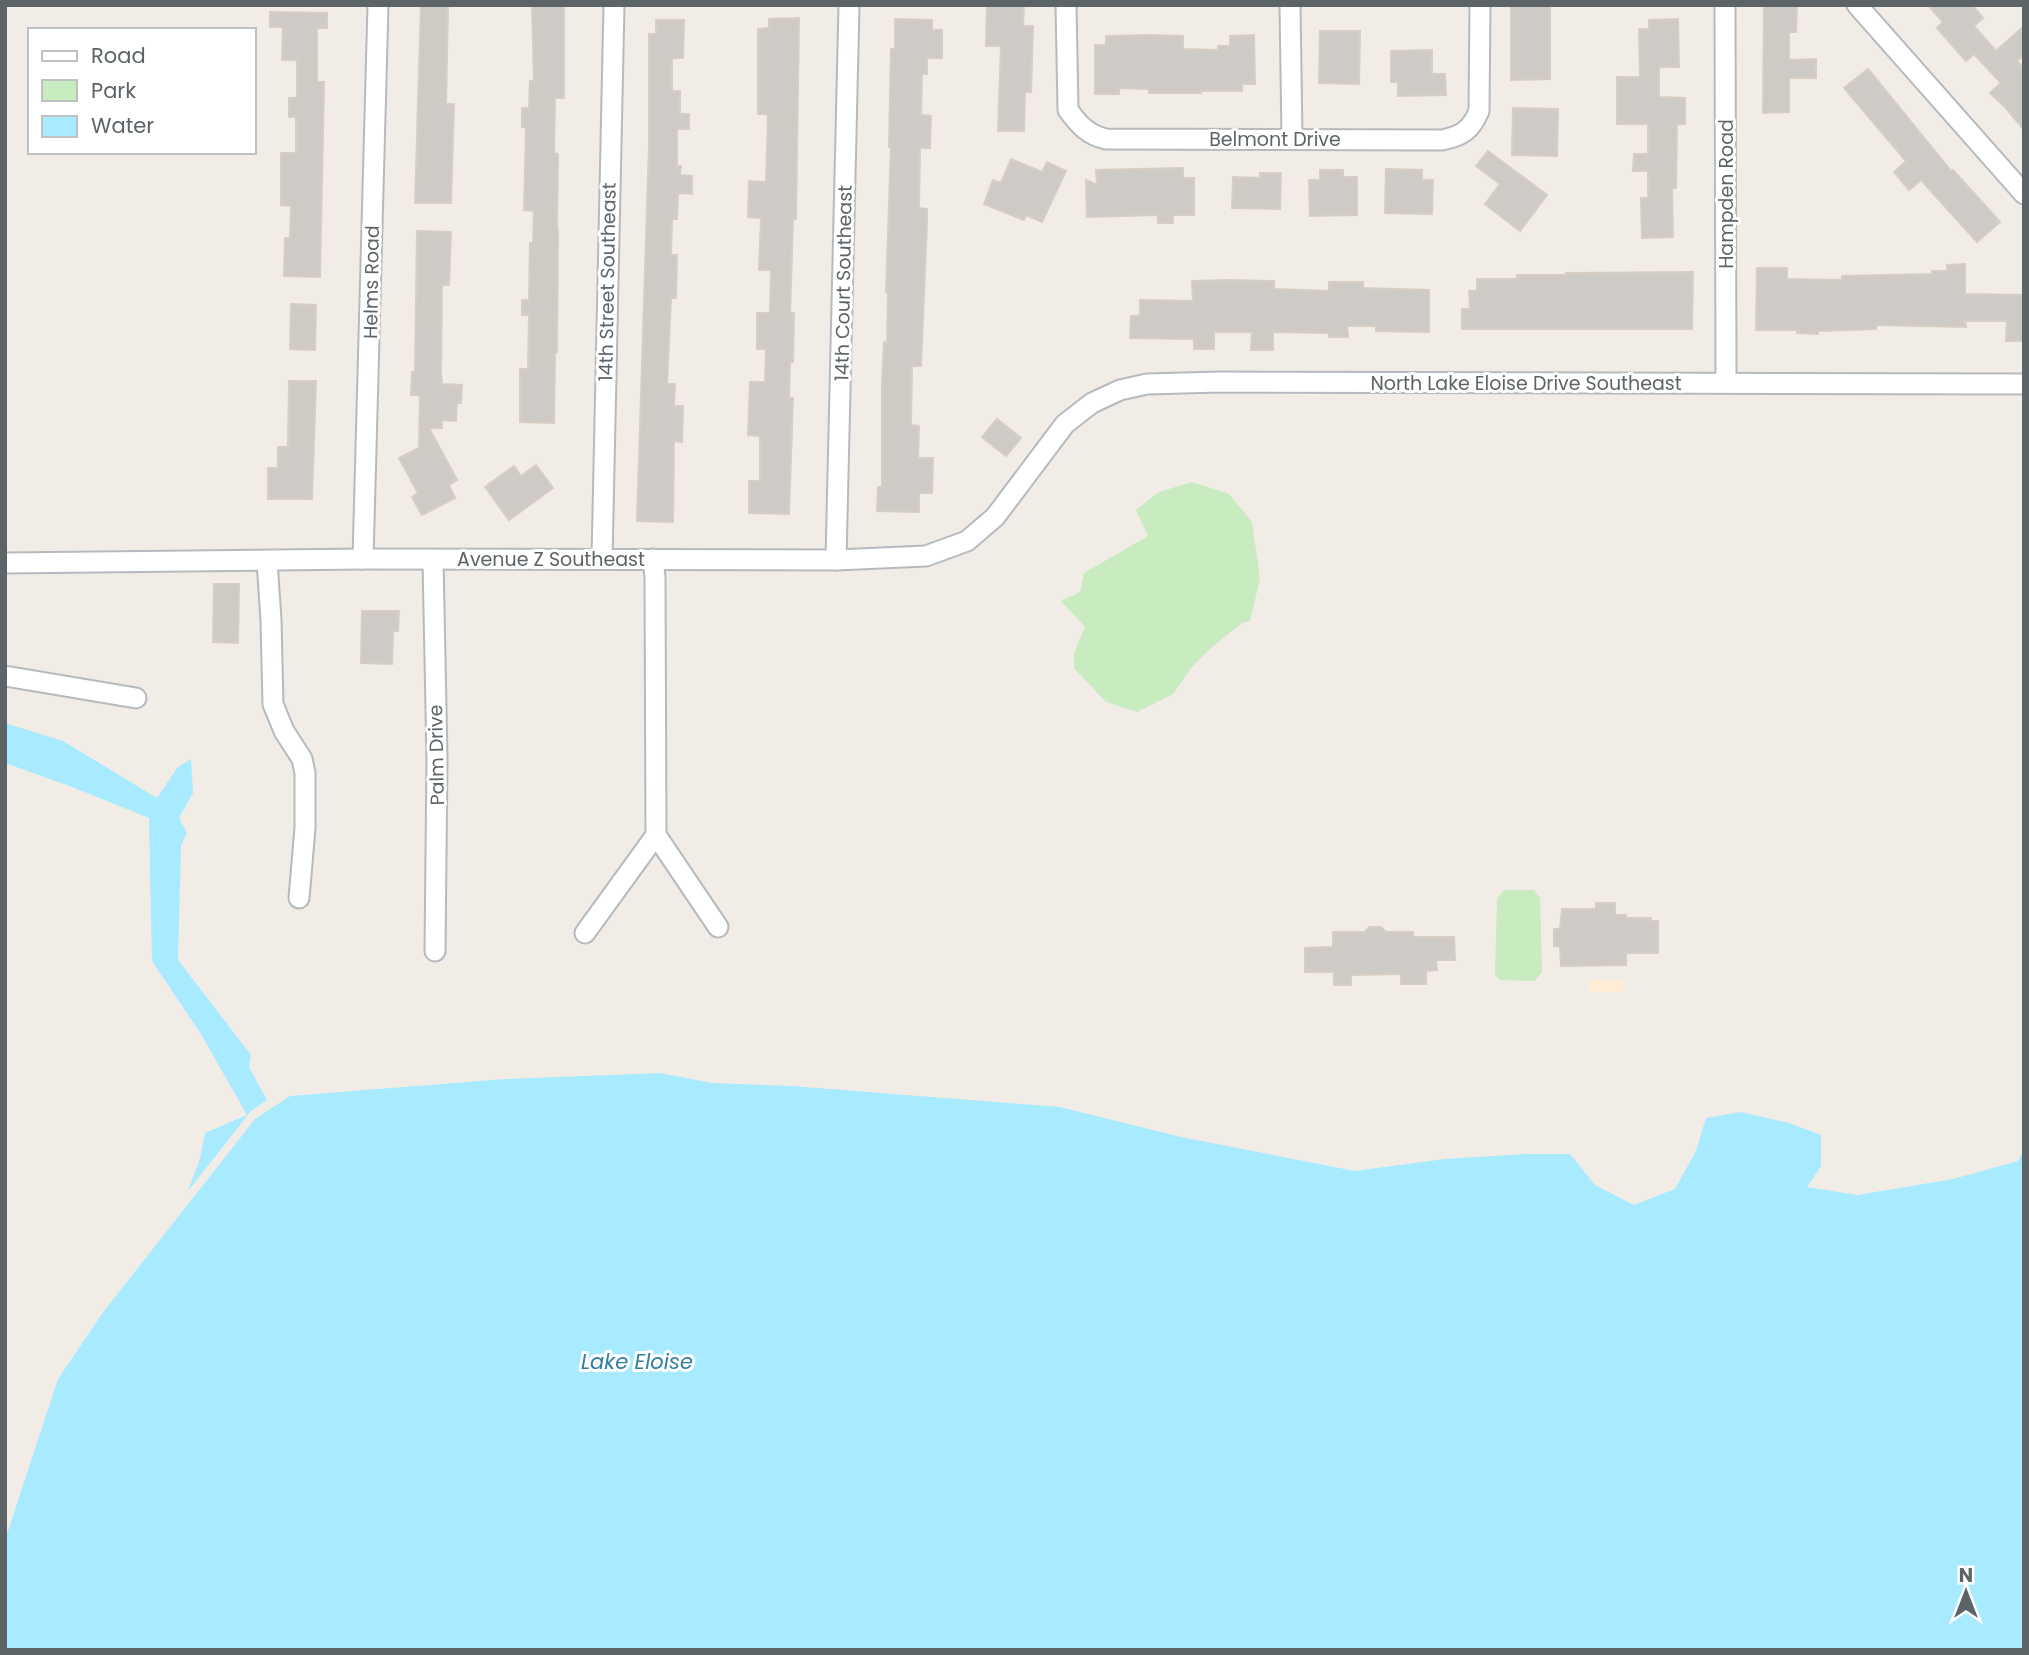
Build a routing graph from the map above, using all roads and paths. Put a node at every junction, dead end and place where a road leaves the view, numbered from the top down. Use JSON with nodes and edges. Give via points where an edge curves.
{"nodes":[{"id":1,"x":378,"y":5,"type":"edge"},
{"id":2,"x":614,"y":5,"type":"edge"},
{"id":3,"x":849,"y":5,"type":"edge"},
{"id":4,"x":1066,"y":5,"type":"edge"},
{"id":5,"x":1290,"y":5,"type":"edge"},
{"id":6,"x":1480,"y":5,"type":"edge"},
{"id":7,"x":1725,"y":5,"type":"edge"},
{"id":8,"x":1857,"y":5,"type":"edge"},
{"id":9,"x":1292,"y":139,"type":"junction"},
{"id":10,"x":2024,"y":194,"type":"edge"},
{"id":11,"x":1726,"y":382,"type":"junction"},
{"id":12,"x":2024,"y":384,"type":"edge"},
{"id":13,"x":1049,"y":446,"type":"joint"},
{"id":14,"x":363,"y":559,"type":"junction"},
{"id":15,"x":602,"y":559,"type":"junction"},
{"id":16,"x":653,"y":559,"type":"junction"},
{"id":17,"x":433,"y":560,"type":"junction"},
{"id":18,"x":836,"y":560,"type":"junction"},
{"id":19,"x":267,"y":561,"type":"junction"},
{"id":20,"x":5,"y":563,"type":"edge"},
{"id":21,"x":5,"y":676,"type":"edge"},
{"id":22,"x":136,"y":698,"type":"dead end"},
{"id":23,"x":656,"y":835,"type":"junction"},
{"id":24,"x":299,"y":898,"type":"dead end"},
{"id":25,"x":718,"y":927,"type":"dead end"},
{"id":26,"x":585,"y":933,"type":"dead end"},
{"id":27,"x":435,"y":951,"type":"dead end"}],
"edges":[{"from":1,"to":14,"type":"street","name":"Helms Road"},
{"from":2,"to":15,"type":"street","name":"14th Street Southeast"},
{"from":3,"to":18,"type":"street","name":"14th Court Southeast"},
{"from":4,"to":9,"type":"street","name":"Belmont Drive","via":[[1068,110],[1093,136]]},
{"from":5,"to":9,"type":"street"},
{"from":6,"to":9,"type":"street","name":"Belmont Drive","via":[[1481,96],[1474,124],[1466,132],[1442,140]]},
{"from":7,"to":11,"type":"street","name":"Hampden Road"},
{"from":8,"to":10,"type":"street"},
{"from":11,"to":12,"type":"street","name":"North Lake Eloise Drive Southeast"},
{"from":11,"to":13,"type":"street","name":"North Lake Eloise Drive Southeast","via":[[1147,384],[1092,403],[1065,424]]},
{"from":13,"to":18,"type":"street","name":"Avenue Z Southeast","via":[[995,517],[967,541],[926,556]]},
{"from":14,"to":17,"type":"street","name":"Avenue Z Southeast"},
{"from":14,"to":19,"type":"street","name":"Avenue Z Southeast"},
{"from":15,"to":16,"type":"street","name":"Avenue Z Southeast"},
{"from":15,"to":17,"type":"street","name":"Avenue Z Southeast"},
{"from":16,"to":18,"type":"street","name":"Avenue Z Southeast"},
{"from":16,"to":23,"type":"street"},
{"from":17,"to":27,"type":"street","name":"Palm Drive"},
{"from":19,"to":20,"type":"street","name":"Avenue Z Southeast"},
{"from":19,"to":24,"type":"street","via":[[273,704],[305,773]]},
{"from":21,"to":22,"type":"street"},
{"from":23,"to":25,"type":"street"},
{"from":23,"to":26,"type":"street"}]}
